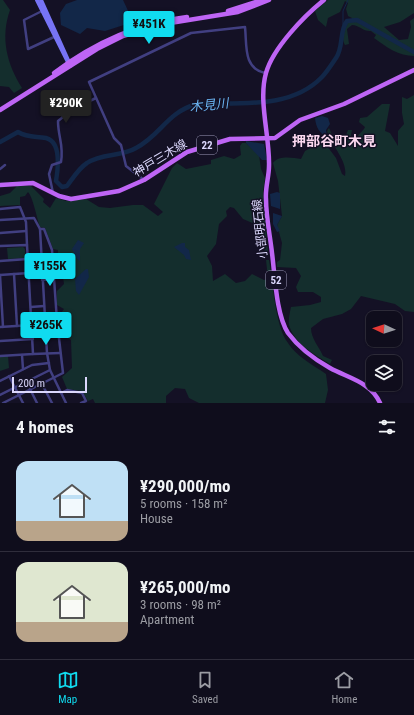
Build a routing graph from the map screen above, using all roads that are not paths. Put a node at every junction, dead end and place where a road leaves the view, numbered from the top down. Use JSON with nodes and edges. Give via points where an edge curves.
{"nodes":[{"id":1,"x":37,"y":0,"type":"edge"},
{"id":2,"x":41,"y":0,"type":"edge"},
{"id":3,"x":262,"y":0,"type":"edge"},
{"id":4,"x":269,"y":0,"type":"edge"},
{"id":5,"x":324,"y":0,"type":"edge"},
{"id":6,"x":42,"y":11,"type":"junction"},
{"id":7,"x":54,"y":37,"type":"junction"},
{"id":8,"x":69,"y":64,"type":"junction"},
{"id":9,"x":414,"y":70,"type":"edge"},
{"id":10,"x":266,"y":73,"type":"junction"},
{"id":11,"x":96,"y":98,"type":"junction"},
{"id":12,"x":0,"y":110,"type":"edge"},
{"id":13,"x":267,"y":139,"type":"junction"},
{"id":14,"x":5,"y":165,"type":"dead end"},
{"id":15,"x":0,"y":169,"type":"edge"},
{"id":16,"x":144,"y":180,"type":"junction"},
{"id":17,"x":0,"y":185,"type":"edge"},
{"id":18,"x":53,"y":193,"type":"junction"},
{"id":19,"x":0,"y":209,"type":"edge"},
{"id":20,"x":25,"y":218,"type":"junction"},
{"id":21,"x":0,"y":220,"type":"edge"},
{"id":22,"x":40,"y":229,"type":"junction"},
{"id":23,"x":26,"y":231,"type":"junction"},
{"id":24,"x":0,"y":233,"type":"edge"},
{"id":25,"x":27,"y":245,"type":"junction"},
{"id":26,"x":0,"y":246,"type":"edge"},
{"id":27,"x":42,"y":258,"type":"junction"},
{"id":28,"x":28,"y":259,"type":"junction"},
{"id":29,"x":0,"y":261,"type":"edge"},
{"id":30,"x":29,"y":273,"type":"junction"},
{"id":31,"x":14,"y":274,"type":"junction"},
{"id":32,"x":0,"y":275,"type":"edge"},
{"id":33,"x":54,"y":279,"type":"junction"},
{"id":34,"x":42,"y":280,"type":"junction"},
{"id":35,"x":44,"y":306,"type":"junction"},
{"id":36,"x":31,"y":307,"type":"junction"},
{"id":37,"x":32,"y":325,"type":"junction"},
{"id":38,"x":17,"y":326,"type":"junction"},
{"id":39,"x":2,"y":327,"type":"edge"},
{"id":40,"x":33,"y":339,"type":"junction"},
{"id":41,"x":0,"y":341,"type":"edge"},
{"id":42,"x":47,"y":353,"type":"junction"},
{"id":43,"x":60,"y":353,"type":"junction"},
{"id":44,"x":33,"y":354,"type":"junction"},
{"id":45,"x":22,"y":355,"type":"junction"},
{"id":46,"x":0,"y":356,"type":"edge"},
{"id":47,"x":49,"y":363,"type":"junction"},
{"id":48,"x":23,"y":369,"type":"junction"},
{"id":49,"x":50,"y":370,"type":"junction"},
{"id":50,"x":9,"y":376,"type":"junction"},
{"id":51,"x":54,"y":378,"type":"junction"},
{"id":52,"x":0,"y":381,"type":"edge"},
{"id":53,"x":42,"y":384,"type":"junction"},
{"id":54,"x":15,"y":388,"type":"junction"},
{"id":55,"x":30,"y":389,"type":"junction"},
{"id":56,"x":62,"y":393,"type":"junction"},
{"id":57,"x":0,"y":395,"type":"edge"},
{"id":58,"x":19,"y":395,"type":"junction"},
{"id":59,"x":7,"y":402,"type":"edge"},
{"id":60,"x":3,"y":403,"type":"edge"},
{"id":61,"x":23,"y":403,"type":"edge"},
{"id":62,"x":37,"y":403,"type":"edge"},
{"id":63,"x":52,"y":403,"type":"edge"},
{"id":64,"x":66,"y":403,"type":"edge"},
{"id":65,"x":81,"y":403,"type":"edge"},
{"id":66,"x":380,"y":403,"type":"edge"}],
"edges":[{"from":1,"to":6,"type":"street"},
{"from":2,"to":8,"type":"street"},
{"from":3,"to":8,"type":"main road","via":[[224,12],[176,18],[138,27],[95,46]]},
{"from":4,"to":8,"type":"main road","via":[[238,12],[177,21],[140,30],[108,43]]},
{"from":5,"to":10,"type":"main road","name":"小部明石線","number":"52","via":[[301,20],[275,54]]},
{"from":6,"to":7,"type":"street"},
{"from":6,"to":7,"type":"street","via":[[24,20],[28,49]]},
{"from":7,"to":8,"type":"street"},
{"from":8,"to":12,"type":"main road"},
{"from":9,"to":13,"type":"main road","name":"神戸三木線","number":"22","via":[[344,104],[300,120],[275,138]]},
{"from":10,"to":11,"type":"street","via":[[257,71],[250,63],[245,27],[191,34],[89,82]]},
{"from":10,"to":13,"type":"main road","name":"小部明石線","number":"52","via":[[264,96]]},
{"from":11,"to":16,"type":"street","via":[[123,152],[126,166]]},
{"from":11,"to":18,"type":"street","via":[[62,114],[63,117],[58,121],[63,149],[61,162],[52,165],[49,174]]},
{"from":13,"to":16,"type":"main road","name":"神戸三木線","number":"22","via":[[230,139],[197,148]]},
{"from":13,"to":66,"type":"main road","name":"小部明石線","number":"52","via":[[269,166],[266,212],[281,315],[287,331],[295,342],[318,361],[370,388]]},
{"from":14,"to":15,"type":"street"},
{"from":16,"to":18,"type":"main road","name":"神戸三木線","number":"22","via":[[119,191],[71,199]]},
{"from":17,"to":18,"type":"main road","name":"神戸三木線","number":"22","via":[[32,183]]},
{"from":19,"to":20,"type":"street","via":[[20,207]]},
{"from":20,"to":21,"type":"street"},
{"from":20,"to":22,"type":"street","via":[[34,218]]},
{"from":20,"to":23,"type":"street"},
{"from":22,"to":27,"type":"street"},
{"from":22,"to":33,"type":"street","via":[[44,230],[52,250]]},
{"from":23,"to":24,"type":"street"},
{"from":23,"to":25,"type":"street"},
{"from":25,"to":26,"type":"street"},
{"from":25,"to":28,"type":"street"},
{"from":27,"to":28,"type":"street"},
{"from":27,"to":34,"type":"street"},
{"from":28,"to":29,"type":"street"},
{"from":28,"to":30,"type":"street"},
{"from":30,"to":31,"type":"street"},
{"from":30,"to":36,"type":"street"},
{"from":31,"to":32,"type":"street"},
{"from":31,"to":38,"type":"street"},
{"from":32,"to":39,"type":"street"},
{"from":33,"to":34,"type":"street"},
{"from":33,"to":43,"type":"street"},
{"from":34,"to":35,"type":"street"},
{"from":35,"to":36,"type":"street"},
{"from":35,"to":42,"type":"street"},
{"from":36,"to":37,"type":"street"},
{"from":37,"to":38,"type":"street"},
{"from":37,"to":40,"type":"street"},
{"from":38,"to":39,"type":"street"},
{"from":40,"to":41,"type":"street"},
{"from":40,"to":44,"type":"street"},
{"from":42,"to":43,"type":"street"},
{"from":42,"to":44,"type":"street"},
{"from":42,"to":47,"type":"street"},
{"from":43,"to":51,"type":"street","via":[[63,373]]},
{"from":44,"to":45,"type":"street"},
{"from":45,"to":46,"type":"street"},
{"from":45,"to":48,"type":"street"},
{"from":47,"to":48,"type":"street"},
{"from":47,"to":49,"type":"street"},
{"from":48,"to":50,"type":"street"},
{"from":49,"to":51,"type":"street"},
{"from":49,"to":54,"type":"street"},
{"from":50,"to":52,"type":"street"},
{"from":50,"to":54,"type":"street"},
{"from":51,"to":53,"type":"street"},
{"from":51,"to":56,"type":"street"},
{"from":53,"to":55,"type":"street"},
{"from":53,"to":63,"type":"street"},
{"from":54,"to":57,"type":"street"},
{"from":54,"to":58,"type":"street"},
{"from":55,"to":58,"type":"street"},
{"from":55,"to":62,"type":"street"},
{"from":56,"to":64,"type":"street"},
{"from":56,"to":65,"type":"street","via":[[66,390],[82,393],[86,400]]},
{"from":58,"to":59,"type":"street"},
{"from":58,"to":61,"type":"street"},
{"from":59,"to":60,"type":"street"}]}
